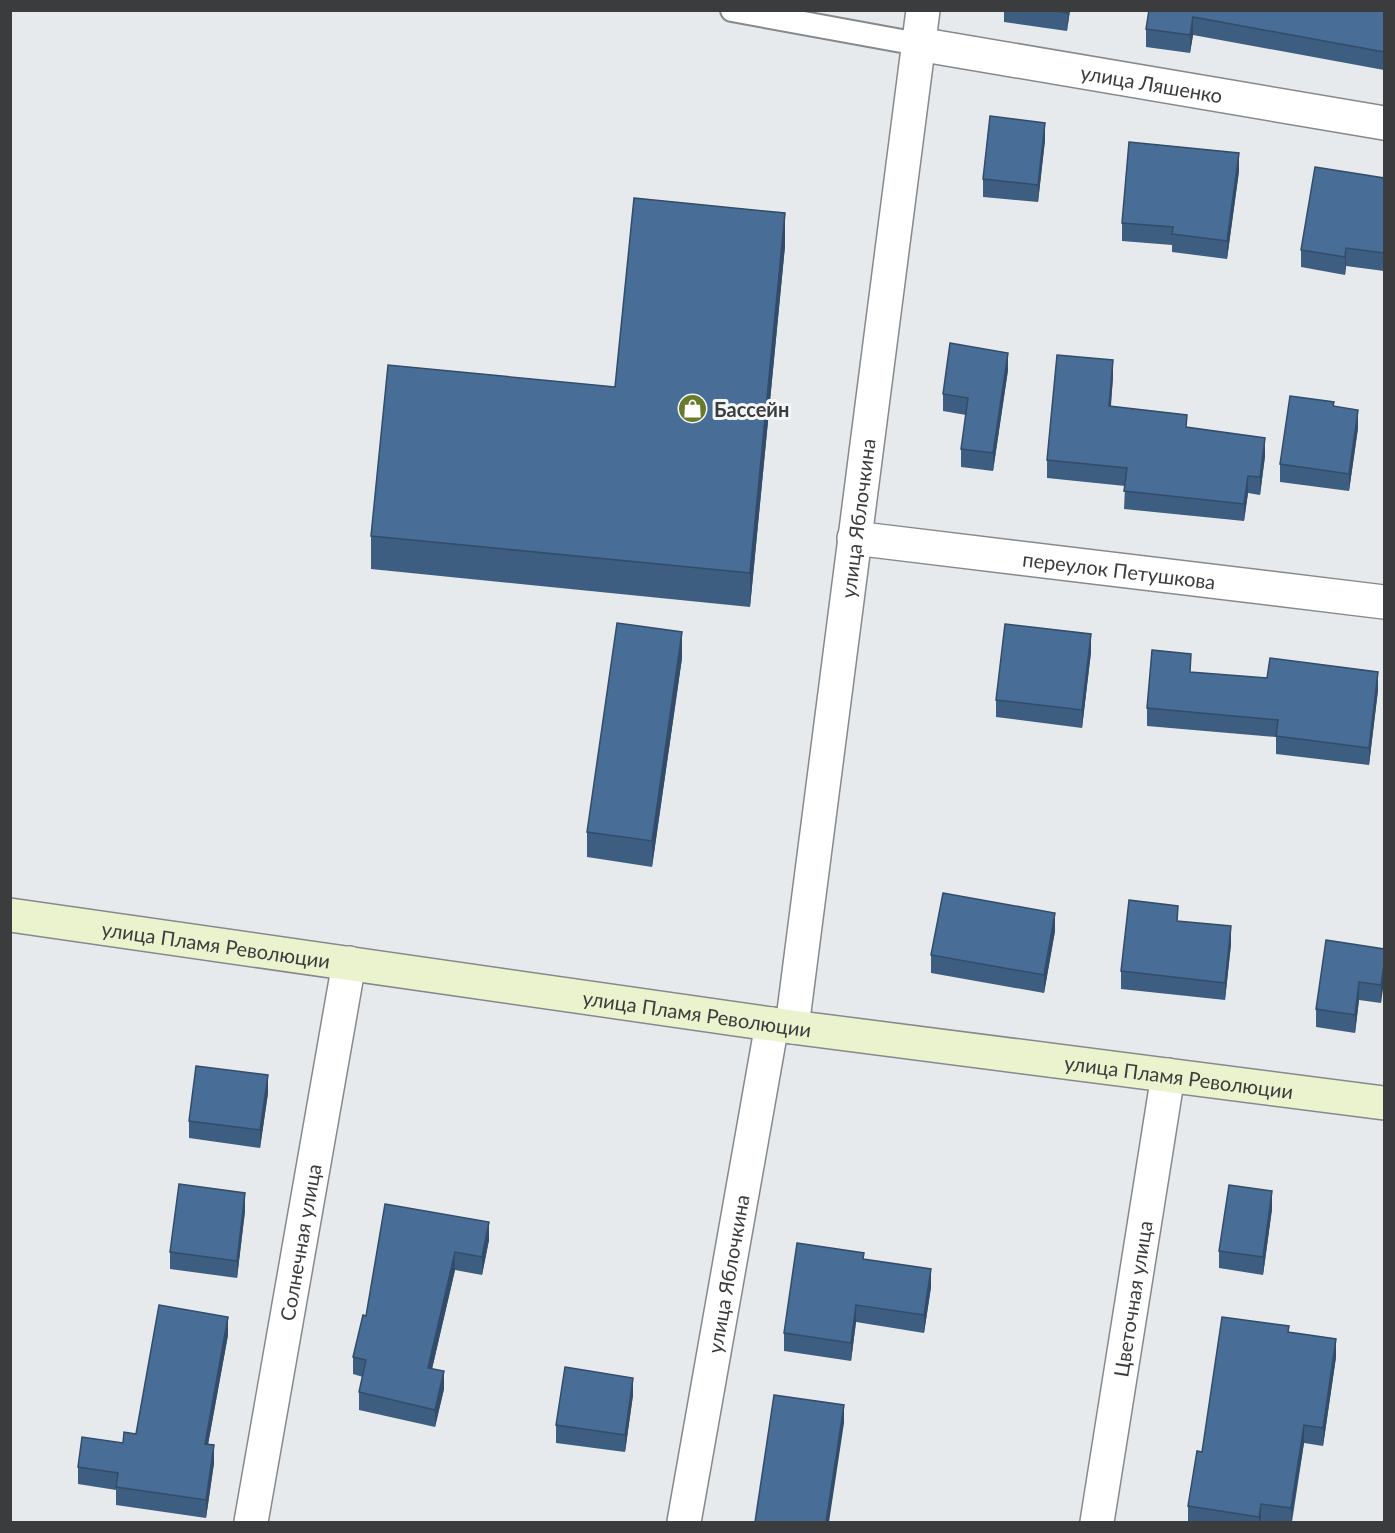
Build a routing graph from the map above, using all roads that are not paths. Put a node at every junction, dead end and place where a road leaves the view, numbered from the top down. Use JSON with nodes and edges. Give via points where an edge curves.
{"nodes":[{"id":1,"x":732,"y":10,"type":"edge"},
{"id":2,"x":923,"y":10,"type":"edge"},
{"id":3,"x":918,"y":44,"type":"junction"},
{"id":4,"x":1384,"y":123,"type":"edge"},
{"id":5,"x":854,"y":538,"type":"junction"},
{"id":6,"x":1384,"y":602,"type":"edge"},
{"id":7,"x":10,"y":915,"type":"edge"},
{"id":8,"x":350,"y":963,"type":"junction"},
{"id":9,"x":782,"y":1025,"type":"junction"},
{"id":10,"x":1168,"y":1075,"type":"junction"},
{"id":11,"x":1384,"y":1103,"type":"edge"},
{"id":12,"x":251,"y":1522,"type":"edge"},
{"id":13,"x":684,"y":1522,"type":"edge"},
{"id":14,"x":1096,"y":1522,"type":"edge"}],
"edges":[{"from":1,"to":3,"type":"lane"},
{"from":2,"to":3,"type":"street","name":"улица Яблочкина"},
{"from":3,"to":4,"type":"street","name":"улица Ляшенко"},
{"from":3,"to":5,"type":"street","name":"улица Яблочкина"},
{"from":5,"to":6,"type":"street","name":"переулок Петушкова"},
{"from":5,"to":9,"type":"street","name":"улица Яблочкина"},
{"from":7,"to":8,"type":"street","name":"улица Пламя Революции"},
{"from":8,"to":9,"type":"street","name":"улица Пламя Революции"},
{"from":8,"to":12,"type":"street","name":"Солнечная улица"},
{"from":9,"to":10,"type":"street","name":"улица Пламя Революции"},
{"from":9,"to":13,"type":"street","name":"улица Яблочкина"},
{"from":10,"to":11,"type":"street","name":"улица Пламя Революции"},
{"from":10,"to":14,"type":"street","name":"Цветочная улица"}]}
